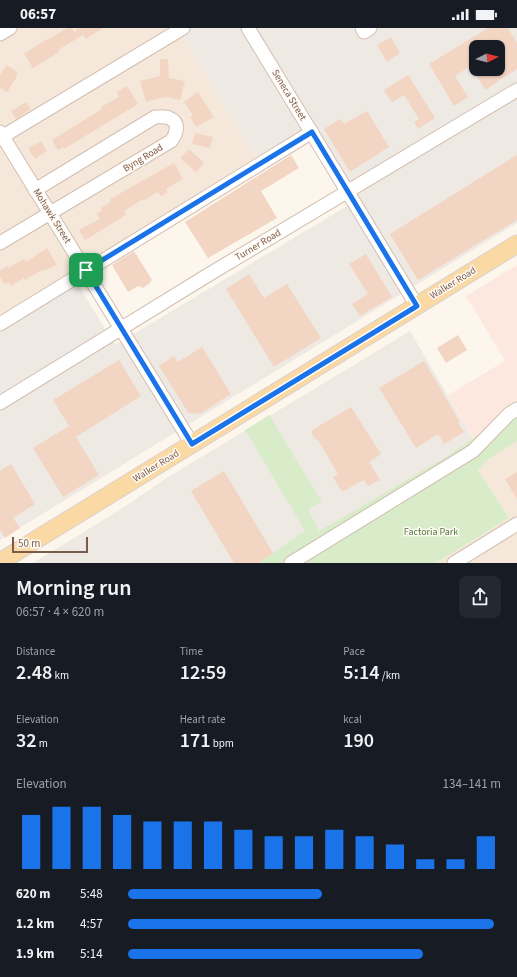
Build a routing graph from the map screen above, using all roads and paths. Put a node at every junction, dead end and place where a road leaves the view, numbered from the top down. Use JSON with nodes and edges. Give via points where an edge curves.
{"nodes":[{"id":1,"x":10,"y":28,"type":"edge"},
{"id":2,"x":182,"y":28,"type":"edge"},
{"id":3,"x":248,"y":28,"type":"edge"},
{"id":4,"x":362,"y":28,"type":"edge"},
{"id":5,"x":370,"y":28,"type":"edge"},
{"id":6,"x":0,"y":34,"type":"edge"},
{"id":7,"x":517,"y":90,"type":"edge"},
{"id":8,"x":312,"y":132,"type":"junction"},
{"id":9,"x":1,"y":135,"type":"edge"},
{"id":10,"x":35,"y":190,"type":"junction"},
{"id":11,"x":347,"y":191,"type":"junction"},
{"id":12,"x":50,"y":213,"type":"junction"},
{"id":13,"x":0,"y":243,"type":"edge"},
{"id":14,"x":517,"y":244,"type":"edge"},
{"id":15,"x":86,"y":270,"type":"junction"},
{"id":16,"x":417,"y":306,"type":"junction"},
{"id":17,"x":0,"y":324,"type":"edge"},
{"id":18,"x":121,"y":328,"type":"junction"},
{"id":19,"x":0,"y":403,"type":"edge"},
{"id":20,"x":517,"y":409,"type":"edge"},
{"id":21,"x":192,"y":444,"type":"junction"},
{"id":22,"x":516,"y":528,"type":"edge"},
{"id":23,"x":0,"y":562,"type":"edge"},
{"id":24,"x":290,"y":563,"type":"edge"},
{"id":25,"x":454,"y":563,"type":"edge"}],
"edges":[{"from":1,"to":6,"type":"street"},
{"from":2,"to":9,"type":"street"},
{"from":3,"to":8,"type":"street","name":"Seneca Street"},
{"from":4,"to":5,"type":"street","via":[[364,32]]},
{"from":7,"to":11,"type":"street","name":"Turner Road"},
{"from":8,"to":11,"type":"street","name":"Seneca Street"},
{"from":8,"to":15,"type":"street"},
{"from":9,"to":10,"type":"street","name":"Mohawk Street"},
{"from":10,"to":12,"type":"street","name":"Mohawk Street"},
{"from":10,"to":12,"type":"street","name":"Byng Road","via":[[155,117],[164,116],[174,122],[177,129],[171,141]]},
{"from":11,"to":16,"type":"street","name":"Seneca Street"},
{"from":11,"to":18,"type":"street","name":"Turner Road"},
{"from":12,"to":13,"type":"street","name":"Byng Road"},
{"from":12,"to":15,"type":"street","name":"Mohawk Street"},
{"from":14,"to":16,"type":"main road","name":"Walker Road"},
{"from":15,"to":17,"type":"street"},
{"from":15,"to":18,"type":"street","name":"Mohawk Street"},
{"from":16,"to":21,"type":"main road","name":"Walker Road"},
{"from":18,"to":19,"type":"street","name":"Turner Road"},
{"from":18,"to":21,"type":"street","name":"Mohawk Street"},
{"from":20,"to":24,"type":"street","via":[[473,451]]},
{"from":21,"to":23,"type":"main road","name":"Walker Road"},
{"from":22,"to":25,"type":"street"}]}
